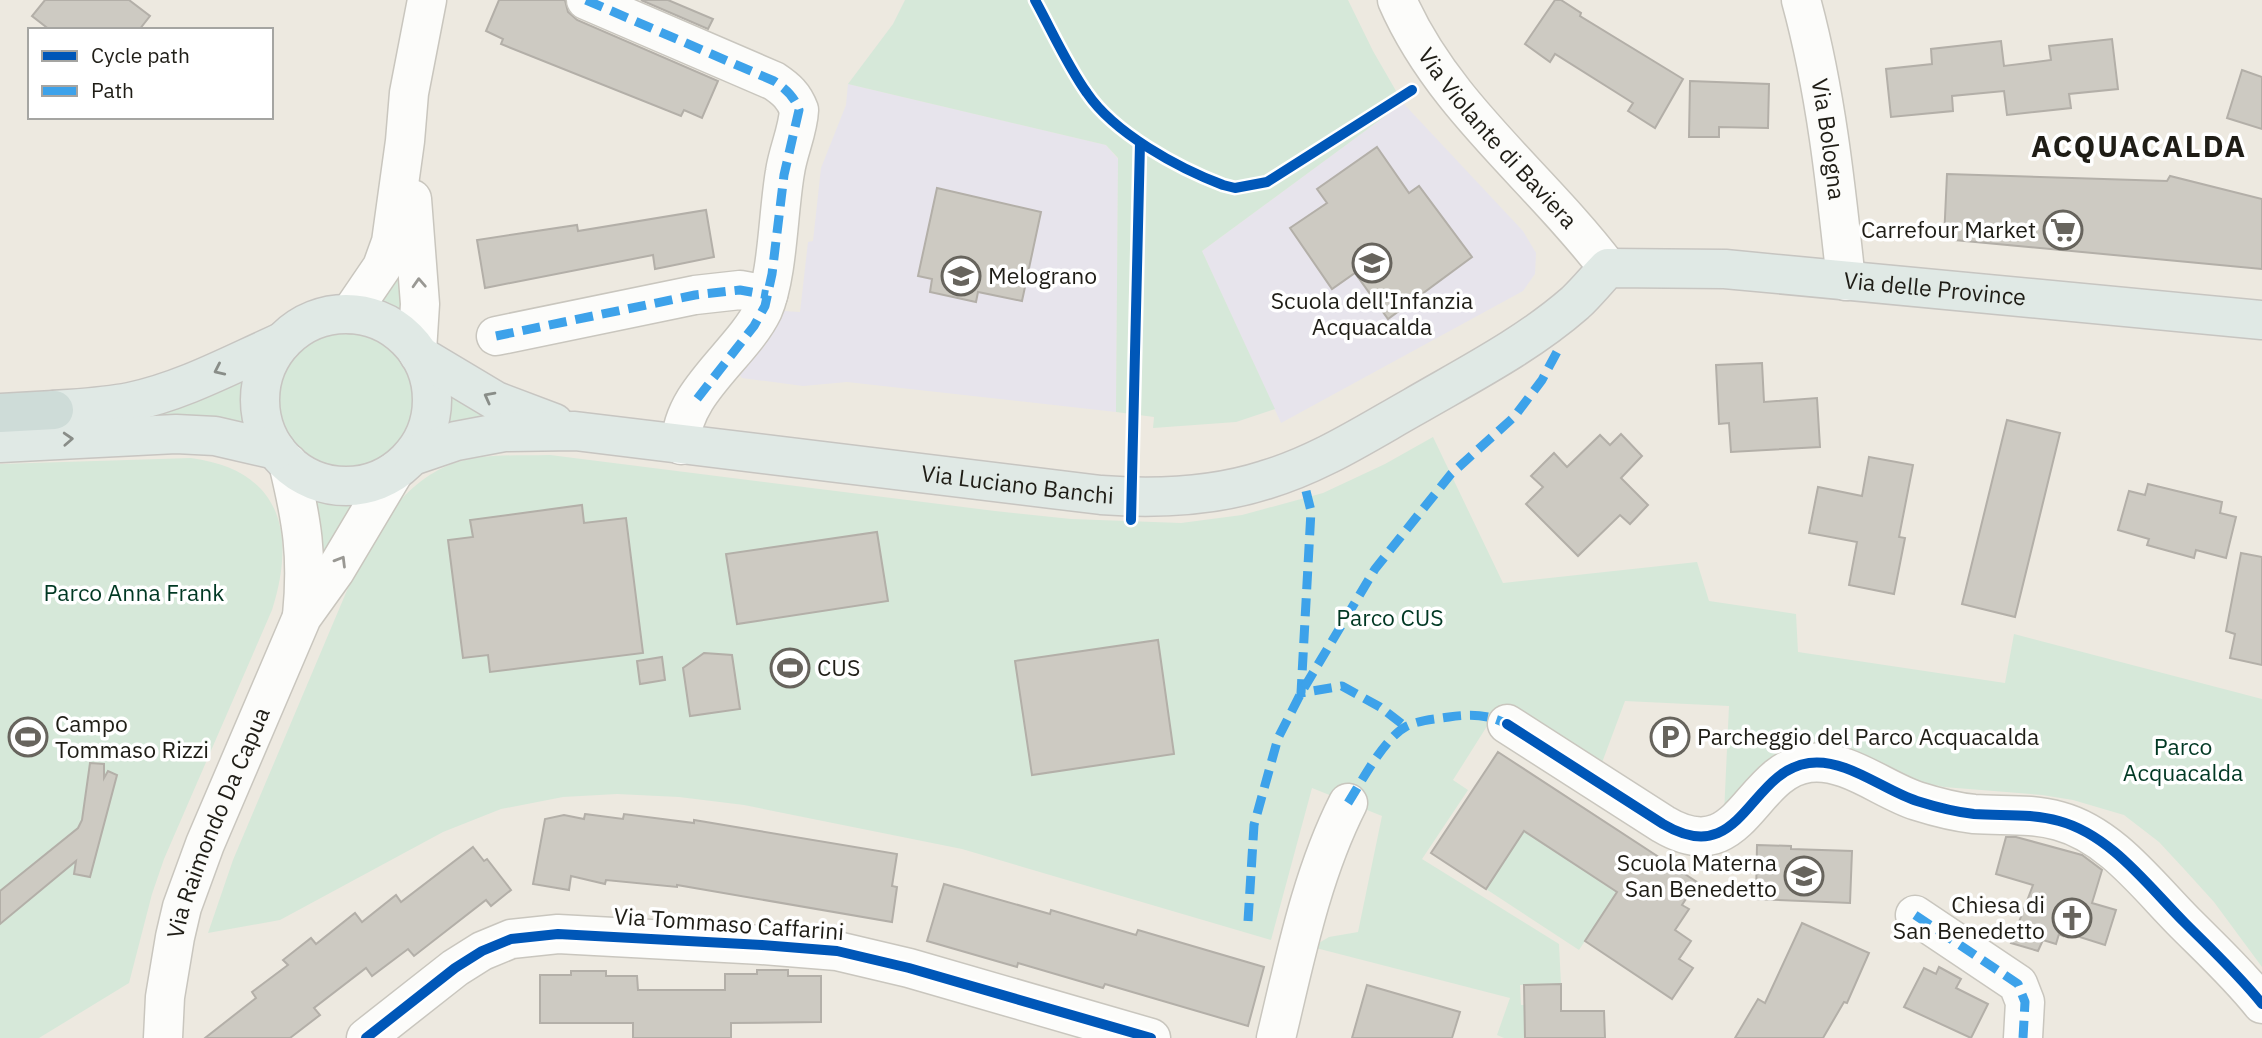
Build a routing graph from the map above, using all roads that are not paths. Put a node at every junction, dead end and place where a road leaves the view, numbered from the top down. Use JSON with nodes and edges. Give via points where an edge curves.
{"nodes":[{"id":1,"x":428,"y":0,"type":"edge"},
{"id":2,"x":586,"y":0,"type":"edge"},
{"id":3,"x":1397,"y":0,"type":"edge"},
{"id":4,"x":1801,"y":0,"type":"edge"},
{"id":5,"x":405,"y":141,"type":"junction"},
{"id":6,"x":1608,"y":268,"type":"junction"},
{"id":7,"x":1846,"y":281,"type":"junction"},
{"id":8,"x":768,"y":295,"type":"junction"},
{"id":9,"x":350,"y":314,"type":"junction"},
{"id":10,"x":2262,"y":320,"type":"edge"},
{"id":11,"x":496,"y":336,"type":"dead end"},
{"id":12,"x":282,"y":342,"type":"junction"},
{"id":13,"x":418,"y":353,"type":"junction"},
{"id":14,"x":54,"y":410,"type":"joint"},
{"id":15,"x":0,"y":413,"type":"edge"},
{"id":16,"x":576,"y":431,"type":"junction"},
{"id":17,"x":0,"y":443,"type":"edge"},
{"id":18,"x":681,"y":445,"type":"junction"},
{"id":19,"x":282,"y":456,"type":"junction"},
{"id":20,"x":403,"y":464,"type":"junction"},
{"id":21,"x":302,"y":617,"type":"junction"},
{"id":22,"x":1507,"y":724,"type":"dead end"},
{"id":23,"x":1349,"y":803,"type":"dead end"},
{"id":24,"x":1915,"y":915,"type":"dead end"},
{"id":25,"x":2262,"y":1004,"type":"edge"},
{"id":26,"x":163,"y":1038,"type":"edge"},
{"id":27,"x":366,"y":1038,"type":"edge"},
{"id":28,"x":1151,"y":1038,"type":"edge"},
{"id":29,"x":1276,"y":1038,"type":"edge"},
{"id":30,"x":2023,"y":1038,"type":"edge"}],
"edges":[{"from":1,"to":5,"type":"street","via":[[412,71]]},
{"from":2,"to":8,"type":"street","via":[[774,81],[795,100],[799,119],[784,175]]},
{"from":3,"to":6,"type":"street","name":"Via Violante di Baviera","via":[[1447,85]]},
{"from":4,"to":7,"type":"street","name":"Via Bologna","via":[[1835,180]]},
{"from":5,"to":9,"type":"street","via":[[387,256]]},
{"from":13,"to":5,"type":"street","one_way":true,"via":[[418,261]]},
{"from":6,"to":7,"type":"main road","name":"Via delle Province","via":[[1700,267]]},
{"from":6,"to":18,"type":"main road","name":"Via Luciano Banchi","via":[[1549,323],[1380,426],[1303,467],[1225,490],[1164,497],[1101,495]]},
{"from":7,"to":10,"type":"main road","name":"Via delle Province"},
{"from":8,"to":11,"type":"street","via":[[740,290],[695,295]]},
{"from":8,"to":18,"type":"street","via":[[754,326],[687,415]]},
{"from":9,"to":12,"type":"main road","name":"Via Luciano Banchi","via":[[324,316],[301,326]]},
{"from":9,"to":13,"type":"main road","name":"Via Luciano Banchi","via":[[376,319],[398,331]]},
{"from":12,"to":14,"type":"main road","one_way":true,"via":[[184,386],[120,403]]},
{"from":12,"to":19,"type":"main road","name":"Via Luciano Banchi","via":[[266,367],[260,395],[263,424]]},
{"from":16,"to":13,"type":"main road","name":"Via Luciano Banchi","one_way":true,"via":[[495,401]]},
{"from":13,"to":20,"type":"main road","name":"Via Luciano Banchi","via":[[432,390],[432,414],[425,436]]},
{"from":14,"to":15,"type":"highway"},
{"from":16,"to":18,"type":"main road","name":"Via Luciano Banchi"},
{"from":16,"to":20,"type":"main road","name":"Via Luciano Banchi","via":[[504,432],[456,441]]},
{"from":17,"to":19,"type":"main road","one_way":true,"via":[[176,434],[215,436]]},
{"from":19,"to":20,"type":"main road","name":"Via Luciano Banchi","via":[[312,479],[340,486],[368,484]]},
{"from":19,"to":21,"type":"street","name":"Via Raimondo Da Capua","via":[[299,509],[306,552]]},
{"from":21,"to":20,"type":"street","name":"Via Raimondo Da Capua","one_way":true},
{"from":21,"to":26,"type":"street","name":"Via Raimondo Da Capua","via":[[189,887],[169,964]]},
{"from":22,"to":25,"type":"street","via":[[1663,824],[1691,835],[1723,831],[1780,775],[1797,765],[1819,762],[1934,806],[2070,824],[2120,857]]},
{"from":23,"to":29,"type":"street","via":[[1322,866]]},
{"from":24,"to":30,"type":"street","via":[[2018,984],[2025,1002]]},
{"from":27,"to":28,"type":"street","name":"Via Tommaso Caffarini","via":[[482,951],[511,939],[558,934],[787,946],[856,963],[909,968]]}]}
